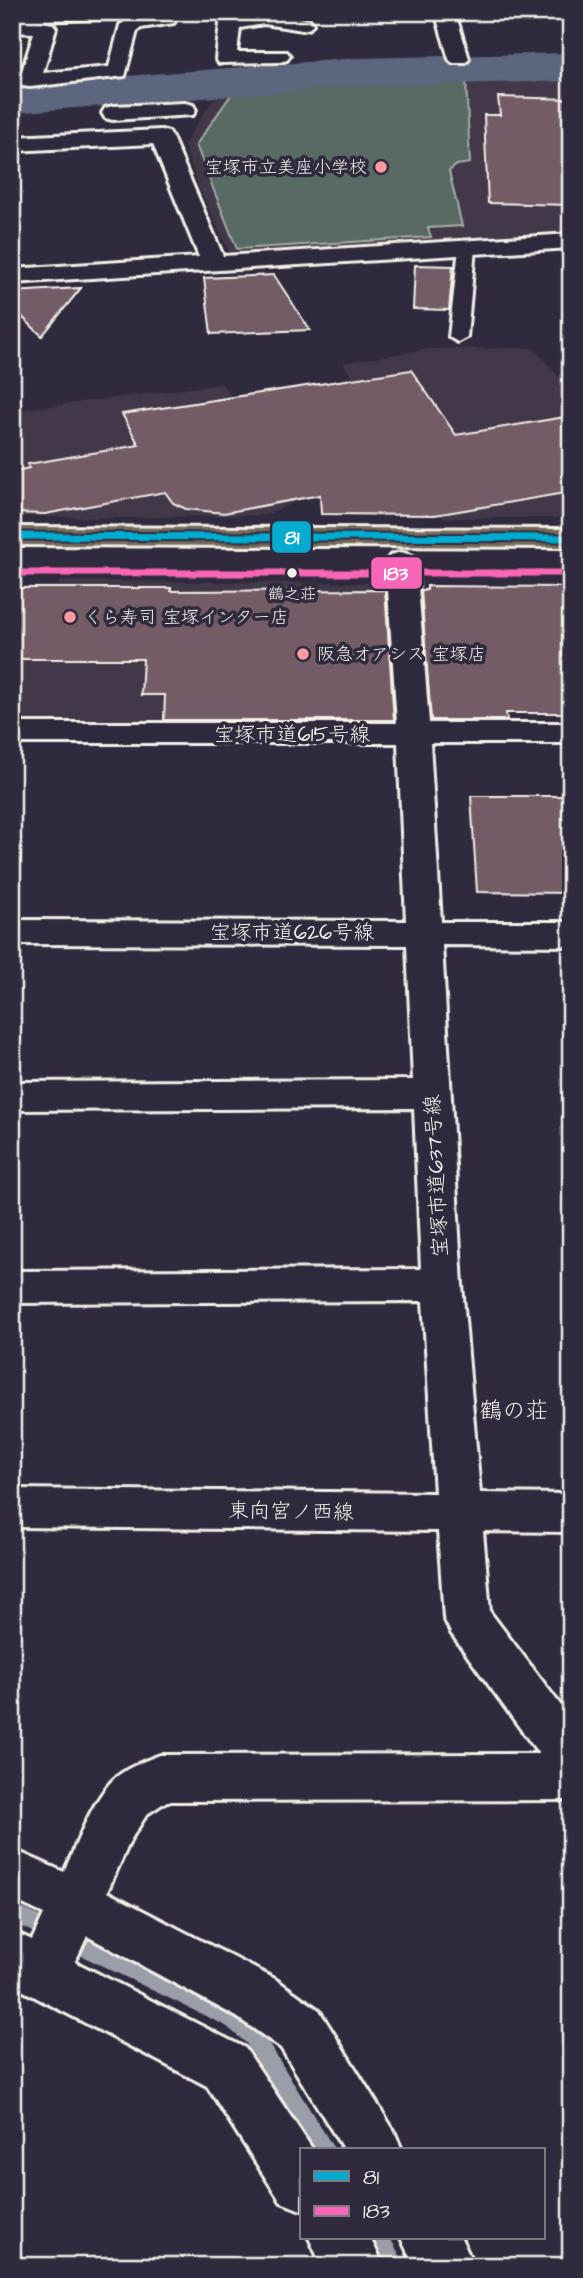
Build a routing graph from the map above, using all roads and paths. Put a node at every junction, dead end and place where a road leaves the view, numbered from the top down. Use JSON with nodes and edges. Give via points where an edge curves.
{"nodes":[{"id":1,"x":129,"y":12,"type":"edge"},
{"id":2,"x":169,"y":12,"type":"edge"},
{"id":3,"x":445,"y":12,"type":"edge"},
{"id":4,"x":540,"y":12,"type":"edge"},
{"id":5,"x":571,"y":14,"type":"edge"},
{"id":6,"x":265,"y":15,"type":"edge"},
{"id":7,"x":12,"y":16,"type":"edge"},
{"id":8,"x":303,"y":24,"type":"dead end"},
{"id":9,"x":12,"y":26,"type":"edge"},
{"id":10,"x":280,"y":56,"type":"dead end"},
{"id":11,"x":459,"y":59,"type":"dead end"},
{"id":12,"x":185,"y":110,"type":"dead end"},
{"id":13,"x":79,"y":140,"type":"junction"},
{"id":14,"x":12,"y":144,"type":"edge"},
{"id":15,"x":571,"y":241,"type":"edge"},
{"id":16,"x":467,"y":248,"type":"junction"},
{"id":17,"x":214,"y":264,"type":"junction"},
{"id":18,"x":12,"y":276,"type":"edge"},
{"id":19,"x":458,"y":337,"type":"dead end"},
{"id":20,"x":12,"y":536,"type":"edge"},
{"id":21,"x":571,"y":538,"type":"edge"},
{"id":22,"x":12,"y":561,"type":"edge"},
{"id":23,"x":401,"y":561,"type":"junction"},
{"id":24,"x":571,"y":561,"type":"edge"},
{"id":25,"x":12,"y":733,"type":"edge"},
{"id":26,"x":571,"y":733,"type":"edge"},
{"id":27,"x":414,"y":734,"type":"junction"},
{"id":28,"x":12,"y":932,"type":"edge"},
{"id":29,"x":425,"y":932,"type":"junction"},
{"id":30,"x":571,"y":934,"type":"edge"},
{"id":31,"x":431,"y":1094,"type":"junction"},
{"id":32,"x":12,"y":1096,"type":"edge"},
{"id":33,"x":442,"y":1285,"type":"junction"},
{"id":34,"x":12,"y":1287,"type":"edge"},
{"id":35,"x":12,"y":1508,"type":"edge"},
{"id":36,"x":460,"y":1513,"type":"junction"},
{"id":37,"x":571,"y":1513,"type":"edge"},
{"id":38,"x":571,"y":1758,"type":"edge"},
{"id":39,"x":571,"y":1777,"type":"edge"},
{"id":40,"x":12,"y":1874,"type":"edge"},
{"id":41,"x":50,"y":1942,"type":"edge"},
{"id":42,"x":374,"y":2148,"type":"edge"},
{"id":43,"x":300,"y":2180,"type":"edge"},
{"id":44,"x":338,"y":2240,"type":"edge"},
{"id":45,"x":430,"y":2240,"type":"edge"},
{"id":46,"x":356,"y":2266,"type":"edge"},
{"id":47,"x":446,"y":2266,"type":"edge"}],
"edges":[{"from":1,"to":7,"type":"street"},
{"from":2,"to":9,"type":"street","via":[[167,19],[135,23],[127,29],[118,72],[30,80],[46,28]]},
{"from":3,"to":11,"type":"street"},
{"from":4,"to":5,"type":"street"},
{"from":6,"to":8,"type":"street"},
{"from":6,"to":10,"type":"street","via":[[230,23],[226,59]]},
{"from":12,"to":13,"type":"street","via":[[83,115]]},
{"from":13,"to":14,"type":"street"},
{"from":13,"to":17,"type":"street","via":[[161,137]]},
{"from":15,"to":16,"type":"street"},
{"from":16,"to":17,"type":"street"},
{"from":16,"to":19,"type":"lane"},
{"from":17,"to":18,"type":"street"},
{"from":20,"to":21,"type":"highway"},
{"from":22,"to":23,"type":"highway"},
{"from":23,"to":24,"type":"highway"},
{"from":23,"to":27,"type":"street","name":"宝塚市道637号線"},
{"from":25,"to":27,"type":"street","name":"宝塚市道615号線"},
{"from":26,"to":27,"type":"street","name":"宝塚市道615号線"},
{"from":27,"to":29,"type":"street","name":"宝塚市道637号線"},
{"from":28,"to":29,"type":"street","name":"宝塚市道626号線"},
{"from":29,"to":30,"type":"street","name":"宝塚市道626号線"},
{"from":29,"to":31,"type":"street","name":"宝塚市道637号線"},
{"from":31,"to":32,"type":"street"},
{"from":31,"to":33,"type":"street","name":"宝塚市道637号線"},
{"from":33,"to":34,"type":"street"},
{"from":33,"to":36,"type":"street","name":"宝塚市道637号線"},
{"from":35,"to":36,"type":"street","name":"東向宮ノ西線"},
{"from":36,"to":37,"type":"street","name":"東向宮ノ西線"},
{"from":36,"to":38,"type":"street","name":"宝塚市道637号線","via":[[467,1618]]},
{"from":39,"to":41,"type":"street","via":[[160,1777],[130,1797],[113,1822]]},
{"from":40,"to":41,"type":"street"},
{"from":41,"to":42,"type":"street","via":[[256,1998],[300,2029]]},
{"from":41,"to":43,"type":"street","via":[[226,2067]]},
{"from":44,"to":46,"type":"street"},
{"from":45,"to":47,"type":"street"}]}
